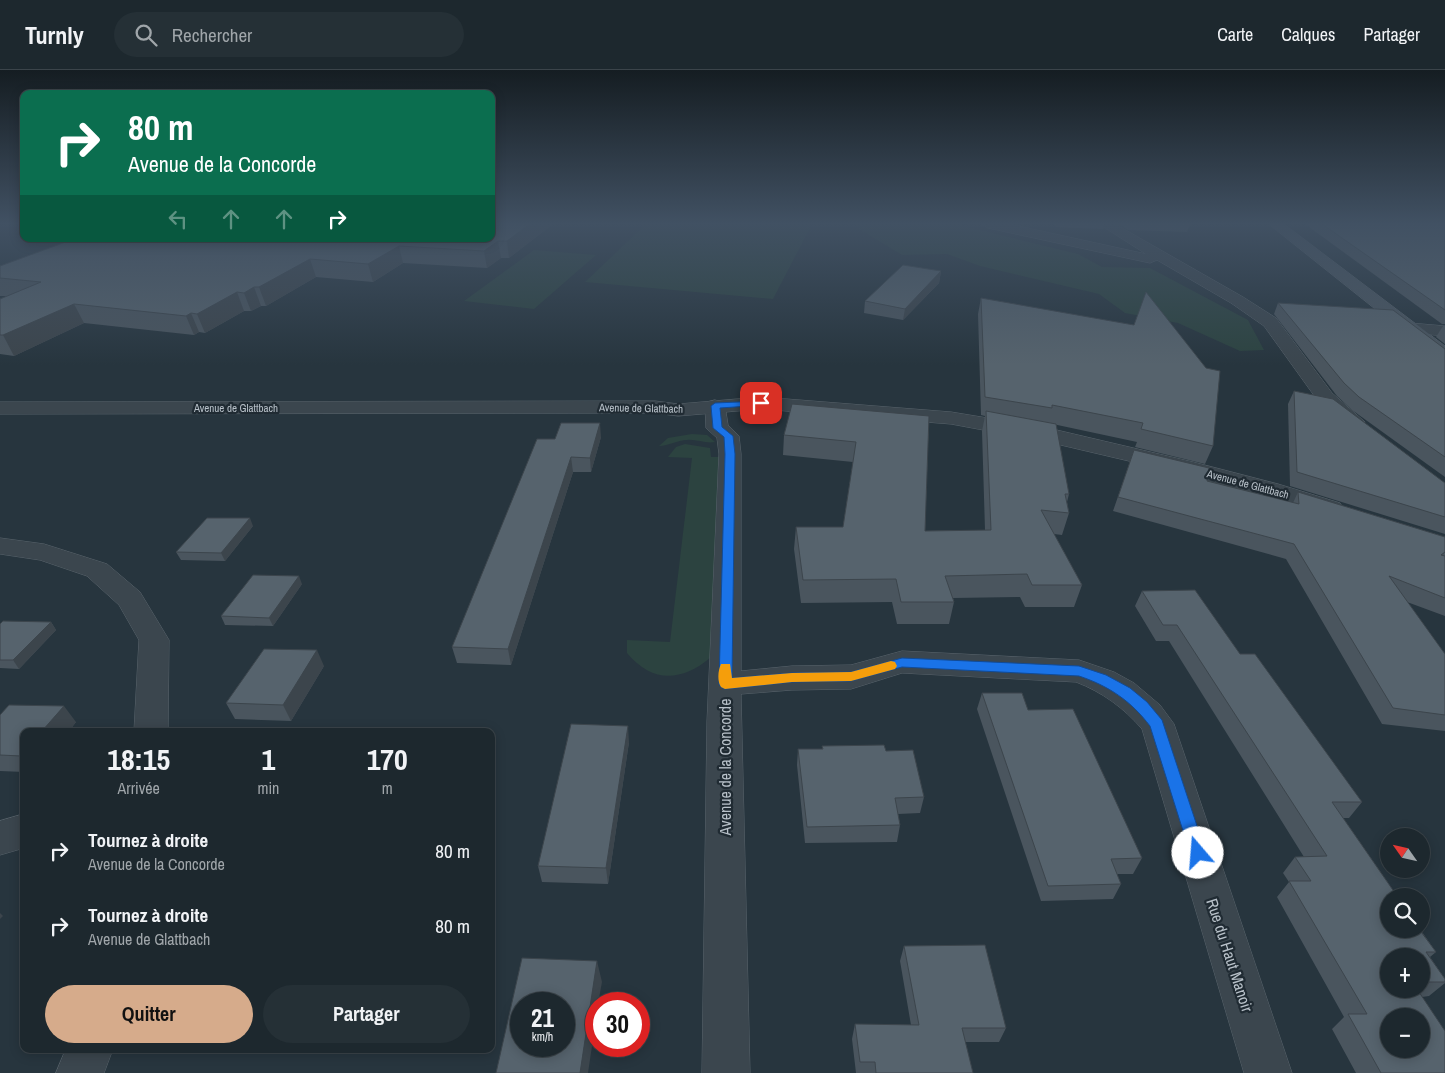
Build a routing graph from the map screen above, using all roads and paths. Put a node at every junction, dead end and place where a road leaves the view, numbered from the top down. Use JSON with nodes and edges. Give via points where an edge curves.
{"nodes":[{"id":1,"x":1184,"y":271,"type":"edge"},
{"id":2,"x":1336,"y":271,"type":"edge"},
{"id":3,"x":1410,"y":328,"type":"junction"},
{"id":4,"x":1445,"y":331,"type":"edge"},
{"id":5,"x":1445,"y":355,"type":"edge"},
{"id":6,"x":715,"y":406,"type":"junction"},
{"id":7,"x":0,"y":408,"type":"edge"},
{"id":8,"x":1368,"y":432,"type":"edge"},
{"id":9,"x":1349,"y":514,"type":"edge"},
{"id":10,"x":0,"y":546,"type":"edge"},
{"id":11,"x":725,"y":684,"type":"junction"},
{"id":12,"x":151,"y":728,"type":"edge"},
{"id":13,"x":20,"y":832,"type":"edge"},
{"id":14,"x":0,"y":838,"type":"edge"},
{"id":15,"x":88,"y":1053,"type":"edge"},
{"id":16,"x":80,"y":1073,"type":"edge"},
{"id":17,"x":726,"y":1073,"type":"edge"},
{"id":18,"x":1268,"y":1073,"type":"edge"}],
"edges":[{"from":1,"to":8,"type":"street","via":[[1270,322],[1324,397]]},
{"from":2,"to":3,"type":"main road"},
{"from":3,"to":4,"type":"street"},
{"from":3,"to":5,"type":"main road"},
{"from":6,"to":7,"type":"street","name":"Avenue de Glattbach","via":[[678,410],[590,406]]},
{"from":6,"to":9,"type":"street","name":"Avenue de Glattbach","via":[[761,403],[810,406],[952,418],[994,425],[1184,467]]},
{"from":6,"to":11,"type":"street","name":"Avenue de la Concorde","via":[[717,428],[728,436],[730,454]]},
{"from":10,"to":12,"type":"street","via":[[44,552],[97,570],[130,599],[154,640]]},
{"from":11,"to":17,"type":"street","name":"Avenue de la Concorde"},
{"from":11,"to":18,"type":"street","name":"Rue du Haut Manoir","via":[[851,677],[902,662],[1079,671],[1125,692],[1157,724]]},
{"from":13,"to":14,"type":"street"},
{"from":15,"to":16,"type":"street"}]}
